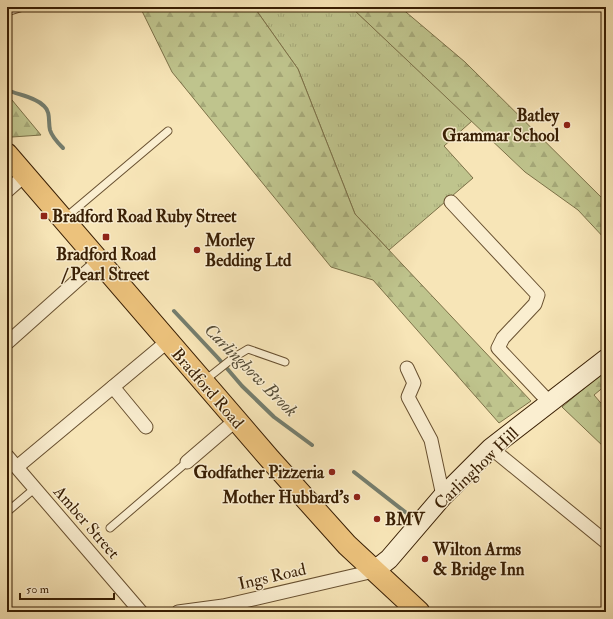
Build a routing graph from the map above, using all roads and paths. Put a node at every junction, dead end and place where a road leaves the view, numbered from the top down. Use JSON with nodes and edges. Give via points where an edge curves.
{"nodes":[{"id":1,"x":23,"y":7,"type":"edge"},
{"id":2,"x":7,"y":12,"type":"edge"},
{"id":3,"x":168,"y":131,"type":"dead end"},
{"id":4,"x":7,"y":154,"type":"edge"},
{"id":5,"x":24,"y":175,"type":"junction"},
{"id":6,"x":7,"y":190,"type":"edge"},
{"id":7,"x":451,"y":202,"type":"dead end"},
{"id":8,"x":63,"y":220,"type":"junction"},
{"id":9,"x":99,"y":261,"type":"junction"},
{"id":10,"x":168,"y":341,"type":"junction"},
{"id":11,"x":7,"y":343,"type":"edge"},
{"id":12,"x":606,"y":359,"type":"edge"},
{"id":13,"x":285,"y":362,"type":"dead end"},
{"id":14,"x":407,"y":368,"type":"dead end"},
{"id":15,"x":210,"y":376,"type":"junction"},
{"id":16,"x":113,"y":387,"type":"junction"},
{"id":17,"x":549,"y":402,"type":"junction"},
{"id":18,"x":236,"y":420,"type":"junction"},
{"id":19,"x":146,"y":427,"type":"dead end"},
{"id":20,"x":491,"y":448,"type":"junction"},
{"id":21,"x":7,"y":456,"type":"edge"},
{"id":22,"x":187,"y":462,"type":"joint"},
{"id":23,"x":17,"y":467,"type":"junction"},
{"id":24,"x":34,"y":488,"type":"junction"},
{"id":25,"x":443,"y":496,"type":"junction"},
{"id":26,"x":7,"y":512,"type":"edge"},
{"id":27,"x":110,"y":528,"type":"dead end"},
{"id":28,"x":606,"y":542,"type":"edge"},
{"id":29,"x":374,"y":571,"type":"junction"},
{"id":30,"x":141,"y":612,"type":"edge"},
{"id":31,"x":178,"y":612,"type":"edge"},
{"id":32,"x":419,"y":612,"type":"edge"}],
"edges":[{"from":1,"to":2,"type":"lane"},
{"from":3,"to":8,"type":"lane"},
{"from":4,"to":5,"type":"main road","name":"Bradford Road"},
{"from":5,"to":6,"type":"street"},
{"from":5,"to":8,"type":"main road","name":"Bradford Road"},
{"from":7,"to":17,"type":"street","via":[[538,295],[535,304],[503,338],[498,348]]},
{"from":8,"to":9,"type":"main road","name":"Bradford Road"},
{"from":9,"to":10,"type":"main road","name":"Bradford Road"},
{"from":9,"to":11,"type":"street"},
{"from":10,"to":15,"type":"main road","name":"Bradford Road"},
{"from":10,"to":16,"type":"street"},
{"from":12,"to":17,"type":"street","name":"Carlinghow Hill"},
{"from":13,"to":15,"type":"lane","via":[[248,349]]},
{"from":14,"to":25,"type":"street","via":[[414,383],[408,397],[431,440]]},
{"from":15,"to":18,"type":"main road","name":"Bradford Road"},
{"from":16,"to":19,"type":"street"},
{"from":16,"to":23,"type":"street"},
{"from":17,"to":20,"type":"street","name":"Carlinghow Hill"},
{"from":18,"to":22,"type":"street"},
{"from":18,"to":29,"type":"main road","name":"Bradford Road","via":[[347,545]]},
{"from":20,"to":25,"type":"street","name":"Carlinghow Hill"},
{"from":20,"to":28,"type":"street"},
{"from":21,"to":23,"type":"street","name":"Amber Street"},
{"from":22,"to":27,"type":"lane"},
{"from":23,"to":24,"type":"street","name":"Amber Street"},
{"from":24,"to":26,"type":"lane"},
{"from":24,"to":30,"type":"street","name":"Amber Street"},
{"from":25,"to":29,"type":"street","name":"Carlinghow Hill","via":[[389,559]]},
{"from":29,"to":31,"type":"street","name":"Ings Road","via":[[222,606]]},
{"from":29,"to":32,"type":"main road","name":"Bradford Road"}]}
